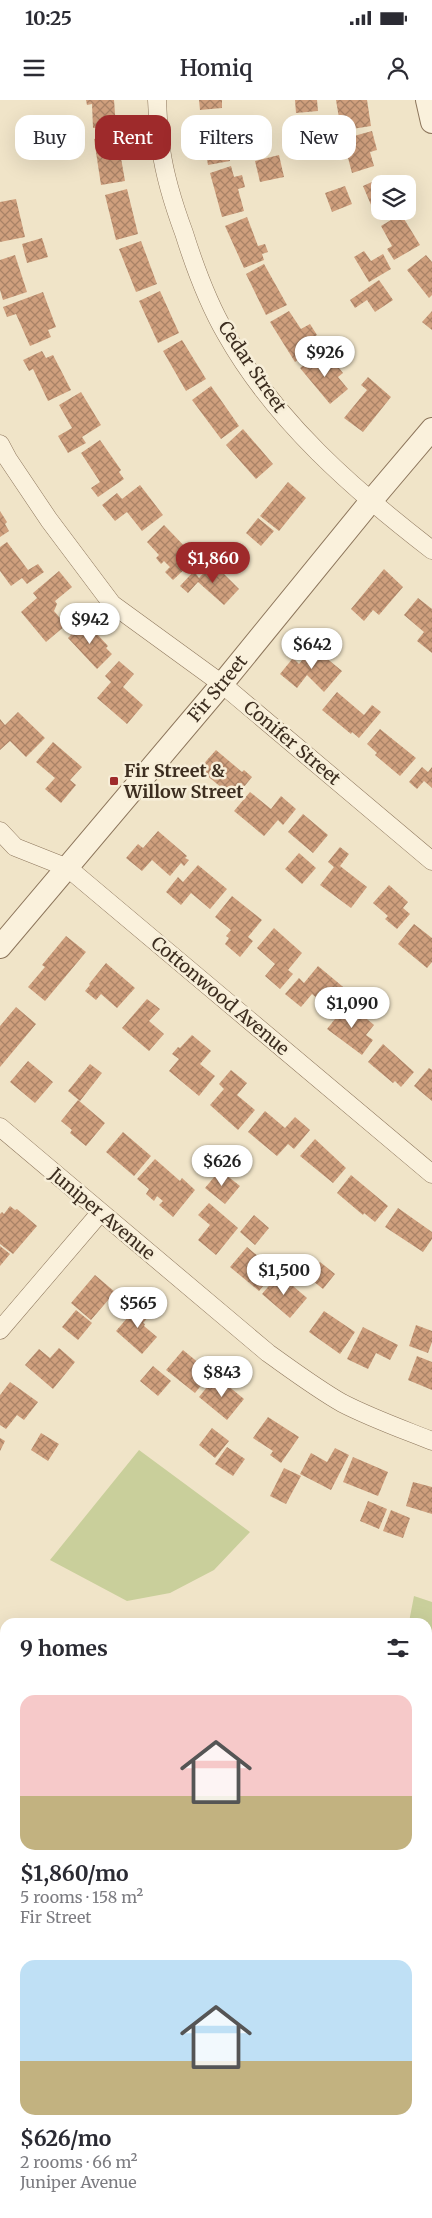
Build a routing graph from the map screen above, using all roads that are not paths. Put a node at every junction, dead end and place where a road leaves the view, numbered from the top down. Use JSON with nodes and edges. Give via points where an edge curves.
{"nodes":[{"id":1,"x":157,"y":100,"type":"edge"},
{"id":2,"x":427,"y":100,"type":"edge"},
{"id":3,"x":432,"y":122,"type":"edge"},
{"id":4,"x":432,"y":429,"type":"edge"},
{"id":5,"x":0,"y":444,"type":"edge"},
{"id":6,"x":370,"y":501,"type":"junction"},
{"id":7,"x":432,"y":550,"type":"edge"},
{"id":8,"x":222,"y":684,"type":"junction"},
{"id":9,"x":0,"y":831,"type":"edge"},
{"id":10,"x":432,"y":861,"type":"edge"},
{"id":11,"x":68,"y":868,"type":"junction"},
{"id":12,"x":0,"y":947,"type":"edge"},
{"id":13,"x":0,"y":1126,"type":"edge"},
{"id":14,"x":432,"y":1174,"type":"edge"},
{"id":15,"x":100,"y":1213,"type":"junction"},
{"id":16,"x":0,"y":1330,"type":"edge"},
{"id":17,"x":432,"y":1441,"type":"edge"}],
"edges":[{"from":1,"to":6,"type":"street","name":"Cedar Street","via":[[161,150],[171,196],[198,274],[226,335],[260,385],[299,432]]},
{"from":2,"to":3,"type":"street"},
{"from":4,"to":6,"type":"street","name":"Fir Street"},
{"from":5,"to":8,"type":"street","name":"Conifer Street","via":[[39,505],[112,604]]},
{"from":6,"to":7,"type":"street","name":"Cedar Street"},
{"from":6,"to":8,"type":"street","name":"Fir Street"},
{"from":8,"to":10,"type":"street","name":"Conifer Street"},
{"from":8,"to":11,"type":"street","name":"Fir Street"},
{"from":9,"to":11,"type":"street","name":"Cottonwood Avenue","via":[[15,847]]},
{"from":11,"to":12,"type":"street","name":"Fir Street"},
{"from":11,"to":14,"type":"street","name":"Cottonwood Avenue"},
{"from":13,"to":15,"type":"street","name":"Juniper Avenue"},
{"from":15,"to":16,"type":"street"},
{"from":15,"to":17,"type":"street","name":"Juniper Avenue","via":[[268,1353],[310,1383],[372,1417]]}]}
